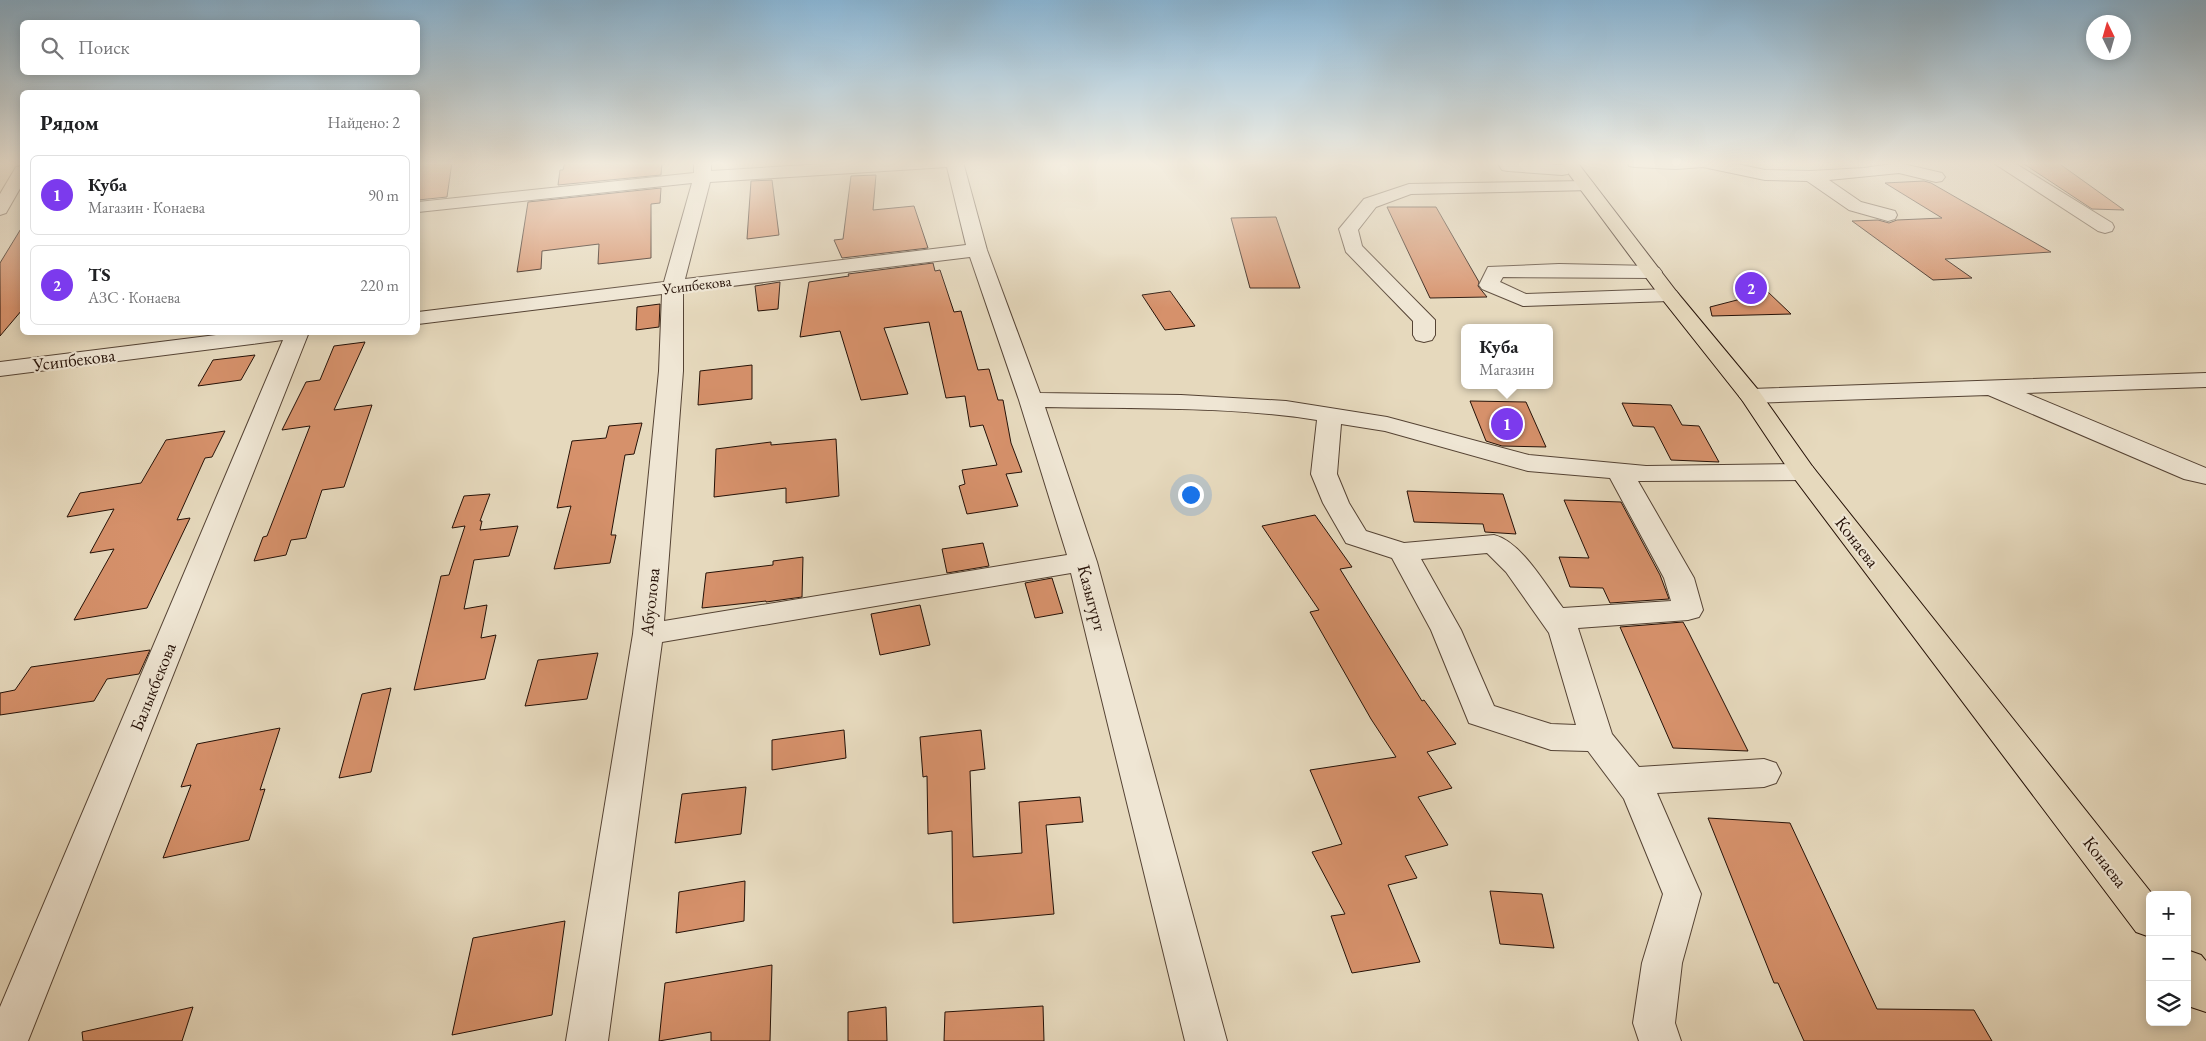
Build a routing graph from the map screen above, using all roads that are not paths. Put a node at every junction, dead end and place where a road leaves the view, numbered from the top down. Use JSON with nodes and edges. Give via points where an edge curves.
{"nodes":[{"id":1,"x":692,"y":211,"type":"edge"},
{"id":2,"x":967,"y":211,"type":"edge"},
{"id":3,"x":1364,"y":211,"type":"edge"},
{"id":4,"x":1605,"y":211,"type":"edge"},
{"id":5,"x":1872,"y":211,"type":"edge"},
{"id":6,"x":2078,"y":211,"type":"edge"},
{"id":7,"x":1888,"y":215,"type":"dead end"},
{"id":8,"x":2105,"y":227,"type":"dead end"},
{"id":9,"x":977,"y":250,"type":"junction"},
{"id":10,"x":1652,"y":272,"type":"junction"},
{"id":11,"x":673,"y":288,"type":"junction"},
{"id":12,"x":1669,"y":295,"type":"junction"},
{"id":13,"x":420,"y":318,"type":"edge"},
{"id":14,"x":274,"y":335,"type":"edge"},
{"id":15,"x":297,"y":335,"type":"edge"},
{"id":16,"x":1424,"y":335,"type":"dead end"},
{"id":17,"x":0,"y":369,"type":"edge"},
{"id":18,"x":2206,"y":380,"type":"edge"},
{"id":19,"x":1989,"y":386,"type":"junction"},
{"id":20,"x":1751,"y":396,"type":"junction"},
{"id":21,"x":1031,"y":400,"type":"junction"},
{"id":22,"x":1330,"y":415,"type":"junction"},
{"id":23,"x":1618,"y":471,"type":"junction"},
{"id":24,"x":1804,"y":472,"type":"junction"},
{"id":25,"x":2206,"y":476,"type":"edge"},
{"id":26,"x":1403,"y":552,"type":"junction"},
{"id":27,"x":1083,"y":562,"type":"junction"},
{"id":28,"x":1563,"y":630,"type":"junction"},
{"id":29,"x":648,"y":634,"type":"junction"},
{"id":30,"x":1597,"y":738,"type":"junction"},
{"id":31,"x":1764,"y":773,"type":"dead end"},
{"id":32,"x":1630,"y":781,"type":"junction"},
{"id":33,"x":2146,"y":915,"type":"edge"},
{"id":34,"x":2191,"y":973,"type":"edge"},
{"id":35,"x":2206,"y":993,"type":"edge"},
{"id":36,"x":7,"y":1041,"type":"edge"},
{"id":37,"x":587,"y":1041,"type":"edge"},
{"id":38,"x":1206,"y":1041,"type":"edge"},
{"id":39,"x":1660,"y":1041,"type":"edge"}],
"edges":[{"from":1,"to":11,"type":"street","name":"Абуолова"},
{"from":2,"to":9,"type":"street","name":"Казыгурт"},
{"from":3,"to":16,"type":"street","via":[[1348,229],[1353,248],[1424,320]]},
{"from":4,"to":10,"type":"main road","name":"Конаева"},
{"from":5,"to":7,"type":"street"},
{"from":6,"to":8,"type":"street"},
{"from":9,"to":11,"type":"street","name":"Усипбекова"},
{"from":9,"to":21,"type":"street","name":"Казыгурт"},
{"from":10,"to":12,"type":"main road","name":"Конаева"},
{"from":10,"to":12,"type":"street","via":[[1495,271],[1489,285],[1524,300]]},
{"from":11,"to":13,"type":"street","name":"Усипбекова"},
{"from":11,"to":29,"type":"street","name":"Абуолова","via":[[671,371]]},
{"from":12,"to":20,"type":"main road","name":"Конаева"},
{"from":14,"to":17,"type":"street","name":"Усипбекова"},
{"from":15,"to":36,"type":"street","name":"Балыкбекова"},
{"from":18,"to":19,"type":"street"},
{"from":19,"to":20,"type":"street"},
{"from":19,"to":25,"type":"street"},
{"from":20,"to":24,"type":"main road","name":"Конаева"},
{"from":21,"to":22,"type":"street","via":[[1182,402],[1286,408]]},
{"from":21,"to":27,"type":"street","name":"Казыгурт"},
{"from":22,"to":23,"type":"street","via":[[1387,424],[1528,463]]},
{"from":22,"to":26,"type":"street","via":[[1324,474],[1336,503],[1356,537]]},
{"from":23,"to":24,"type":"street","via":[[1646,474]]},
{"from":23,"to":28,"type":"street","via":[[1679,578],[1688,610],[1560,619]]},
{"from":24,"to":33,"type":"main road","name":"Конаева"},
{"from":26,"to":28,"type":"street","via":[[1494,544],[1516,565]]},
{"from":26,"to":30,"type":"street","via":[[1446,630],[1482,714],[1551,737]]},
{"from":27,"to":29,"type":"street"},
{"from":27,"to":38,"type":"street","name":"Казыгурт"},
{"from":28,"to":30,"type":"street"},
{"from":29,"to":37,"type":"street","name":"Абуолова"},
{"from":30,"to":32,"type":"street"},
{"from":31,"to":32,"type":"street"},
{"from":32,"to":39,"type":"street","via":[[1639,792],[1682,894],[1662,963],[1654,1023]]},
{"from":34,"to":35,"type":"main road"}]}
